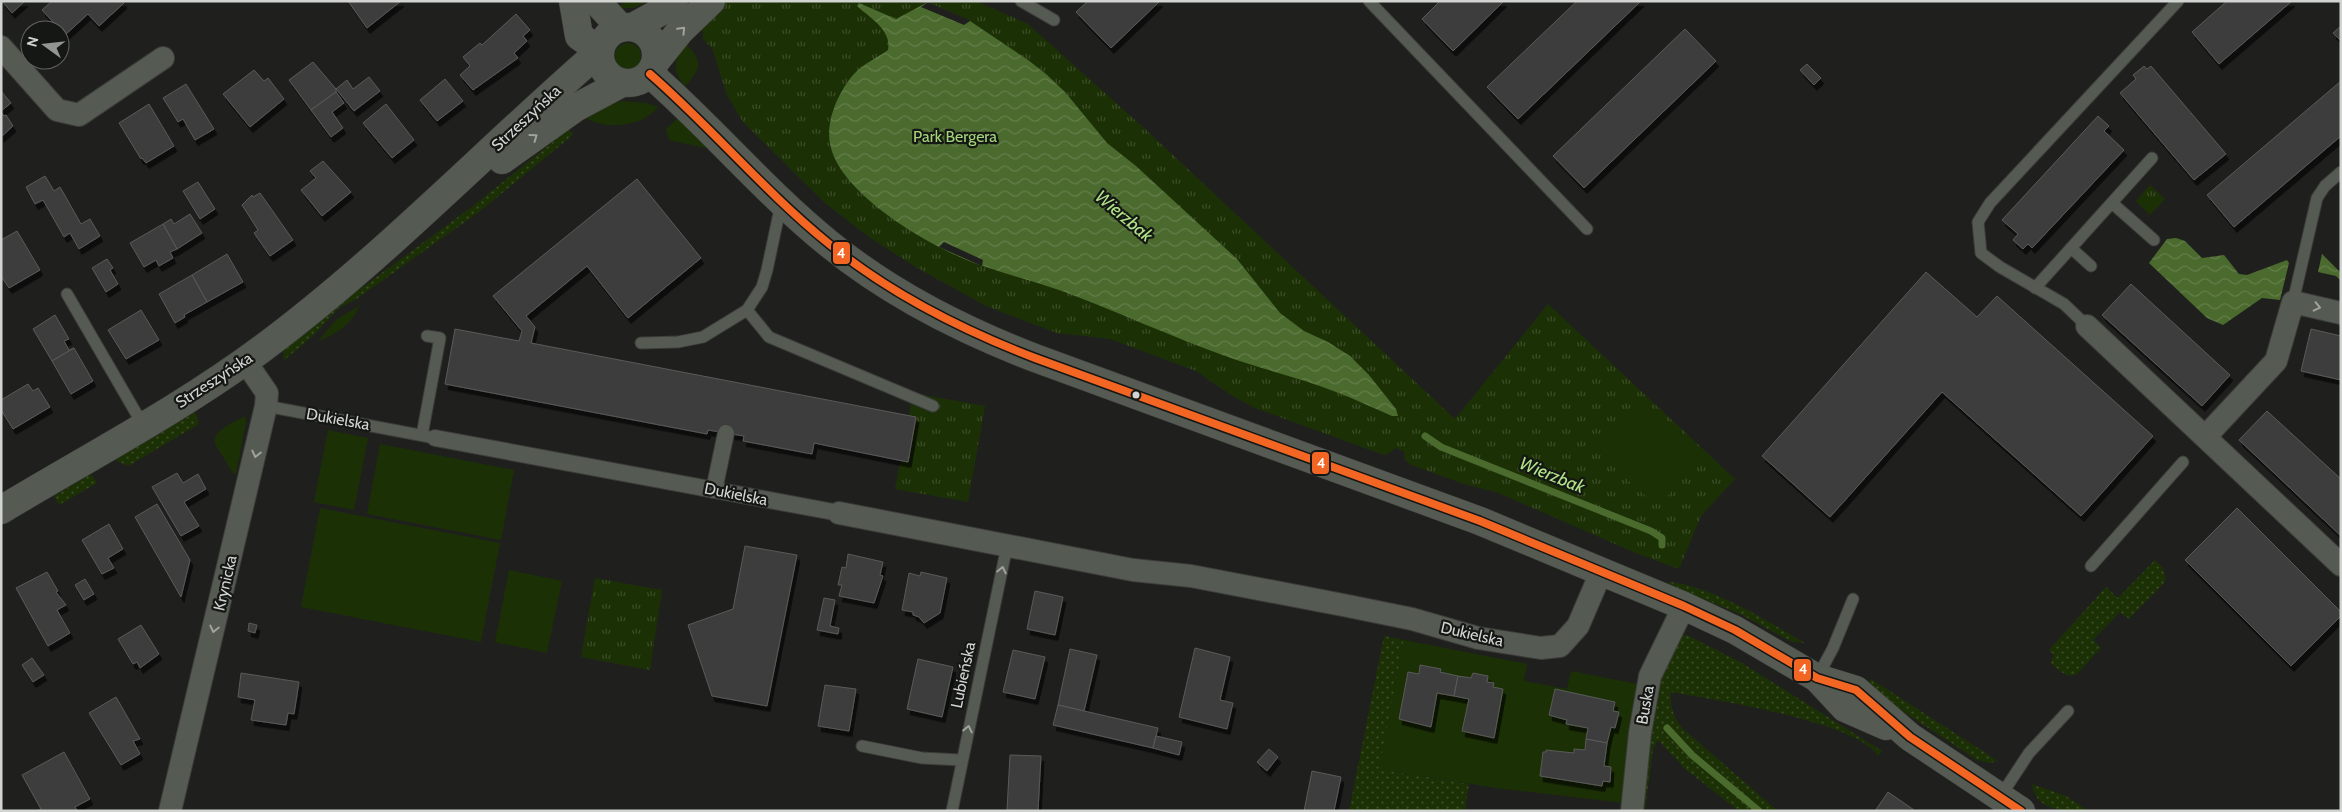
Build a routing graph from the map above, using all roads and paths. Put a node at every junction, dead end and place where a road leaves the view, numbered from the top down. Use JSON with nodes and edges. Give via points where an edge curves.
{"nodes":[{"id":1,"x":573,"y":1,"type":"edge"},
{"id":2,"x":596,"y":1,"type":"edge"},
{"id":3,"x":674,"y":1,"type":"edge"},
{"id":4,"x":711,"y":1,"type":"edge"},
{"id":5,"x":1021,"y":1,"type":"edge"},
{"id":6,"x":1369,"y":1,"type":"edge"},
{"id":7,"x":2178,"y":1,"type":"edge"},
{"id":8,"x":1054,"y":20,"type":"dead end"},
{"id":9,"x":627,"y":27,"type":"junction"},
{"id":10,"x":1,"y":47,"type":"edge"},
{"id":11,"x":600,"y":51,"type":"junction"},
{"id":12,"x":163,"y":58,"type":"dead end"},
{"id":13,"x":653,"y":67,"type":"junction"},
{"id":14,"x":622,"y":83,"type":"junction"},
{"id":15,"x":2152,"y":158,"type":"dead end"},
{"id":16,"x":2341,"y":172,"type":"edge"},
{"id":17,"x":781,"y":202,"type":"junction"},
{"id":18,"x":2112,"y":203,"type":"junction"},
{"id":19,"x":410,"y":227,"type":"junction"},
{"id":20,"x":1586,"y":229,"type":"dead end"},
{"id":21,"x":2154,"y":240,"type":"dead end"},
{"id":22,"x":2072,"y":248,"type":"junction"},
{"id":23,"x":2090,"y":266,"type":"dead end"},
{"id":24,"x":2035,"y":288,"type":"junction"},
{"id":25,"x":67,"y":294,"type":"dead end"},
{"id":26,"x":2293,"y":302,"type":"junction"},
{"id":27,"x":747,"y":310,"type":"junction"},
{"id":28,"x":2341,"y":313,"type":"edge"},
{"id":29,"x":2088,"y":326,"type":"joint"},
{"id":30,"x":427,"y":336,"type":"dead end"},
{"id":31,"x":642,"y":343,"type":"dead end"},
{"id":32,"x":245,"y":361,"type":"junction"},
{"id":33,"x":266,"y":406,"type":"junction"},
{"id":34,"x":933,"y":406,"type":"dead end"},
{"id":35,"x":143,"y":425,"type":"junction"},
{"id":36,"x":726,"y":433,"type":"dead end"},
{"id":37,"x":2206,"y":436,"type":"junction"},
{"id":38,"x":429,"y":437,"type":"junction"},
{"id":39,"x":2183,"y":462,"type":"dead end"},
{"id":40,"x":714,"y":490,"type":"junction"},
{"id":41,"x":1,"y":510,"type":"edge"},
{"id":42,"x":839,"y":513,"type":"joint"},
{"id":43,"x":1007,"y":546,"type":"junction"},
{"id":44,"x":2341,"y":565,"type":"edge"},
{"id":45,"x":2091,"y":566,"type":"dead end"},
{"id":46,"x":1602,"y":570,"type":"junction"},
{"id":47,"x":1853,"y":599,"type":"dead end"},
{"id":48,"x":1684,"y":606,"type":"junction"},
{"id":49,"x":1817,"y":678,"type":"junction"},
{"id":50,"x":2068,"y":710,"type":"dead end"},
{"id":51,"x":862,"y":746,"type":"dead end"},
{"id":52,"x":961,"y":760,"type":"junction"},
{"id":53,"x":2011,"y":804,"type":"edge"},
{"id":54,"x":170,"y":811,"type":"edge"},
{"id":55,"x":952,"y":811,"type":"edge"},
{"id":56,"x":1632,"y":811,"type":"edge"}],
"edges":[{"from":1,"to":11,"type":"street","via":[[579,36]]},
{"from":2,"to":9,"type":"street"},
{"from":3,"to":9,"type":"street","via":[[662,11]]},
{"from":13,"to":4,"type":"street","one_way":true,"via":[[680,31]]},
{"from":5,"to":8,"type":"lane"},
{"from":6,"to":20,"type":"lane"},
{"from":7,"to":24,"type":"lane","via":[[1990,203],[1978,222],[1981,253]]},
{"from":9,"to":11,"type":"street","via":[[607,36]]},
{"from":9,"to":13,"type":"street","via":[[640,29],[652,40],[655,46]]},
{"from":10,"to":12,"type":"street","via":[[57,110],[79,115]]},
{"from":11,"to":14,"type":"street","via":[[604,71]]},
{"from":11,"to":19,"type":"street","name":"Strzeszyńska"},
{"from":13,"to":14,"type":"street","via":[[637,82]]},
{"from":13,"to":17,"type":"street","via":[[684,104]]},
{"from":19,"to":14,"type":"street","name":"Strzeszyńska","one_way":true,"via":[[570,111]]},
{"from":15,"to":18,"type":"lane"},
{"from":16,"to":26,"type":"lane","via":[[2317,198]]},
{"from":17,"to":27,"type":"lane","via":[[762,287]]},
{"from":17,"to":46,"type":"street","via":[[862,268],[949,320],[999,344],[1480,521]]},
{"from":18,"to":21,"type":"lane"},
{"from":18,"to":22,"type":"lane"},
{"from":19,"to":32,"type":"street","name":"Strzeszyńska"},
{"from":22,"to":23,"type":"lane"},
{"from":22,"to":24,"type":"lane"},
{"from":24,"to":29,"type":"lane","via":[[2064,304]]},
{"from":25,"to":35,"type":"lane"},
{"from":26,"to":28,"type":"street","one_way":true},
{"from":26,"to":37,"type":"street","via":[[2276,361]]},
{"from":27,"to":31,"type":"lane","via":[[703,337],[678,342]]},
{"from":27,"to":34,"type":"lane","via":[[768,337]]},
{"from":29,"to":37,"type":"street"},
{"from":30,"to":38,"type":"lane","via":[[440,338]]},
{"from":32,"to":33,"type":"street","name":"Krynicka","via":[[267,392]]},
{"from":32,"to":35,"type":"street","name":"Strzeszyńska"},
{"from":33,"to":38,"type":"lane","name":"Dukielska"},
{"from":33,"to":54,"type":"street","name":"Krynicka","one_way":true},
{"from":35,"to":41,"type":"street","name":"Strzeszyńska"},
{"from":36,"to":40,"type":"street"},
{"from":37,"to":44,"type":"street"},
{"from":38,"to":40,"type":"street","name":"Dukielska"},
{"from":39,"to":45,"type":"lane"},
{"from":40,"to":42,"type":"street","name":"Dukielska"},
{"from":42,"to":43,"type":"street","name":"Dukielska"},
{"from":43,"to":46,"type":"street","name":"Dukielska","via":[[1133,570],[1192,576],[1412,619],[1478,638],[1541,648],[1560,646],[1578,626]]},
{"from":52,"to":43,"type":"lane","name":"Lubieńska","one_way":true},
{"from":46,"to":48,"type":"street"},
{"from":47,"to":49,"type":"lane"},
{"from":48,"to":49,"type":"street","via":[[1735,630]]},
{"from":48,"to":56,"type":"street","name":"Buska","via":[[1650,676]]},
{"from":49,"to":53,"type":"street","via":[[1856,690],[1910,737]]},
{"from":50,"to":53,"type":"lane","via":[[2029,753]]},
{"from":51,"to":52,"type":"lane","via":[[922,758]]},
{"from":52,"to":55,"type":"lane","name":"Lubieńska"}]}
